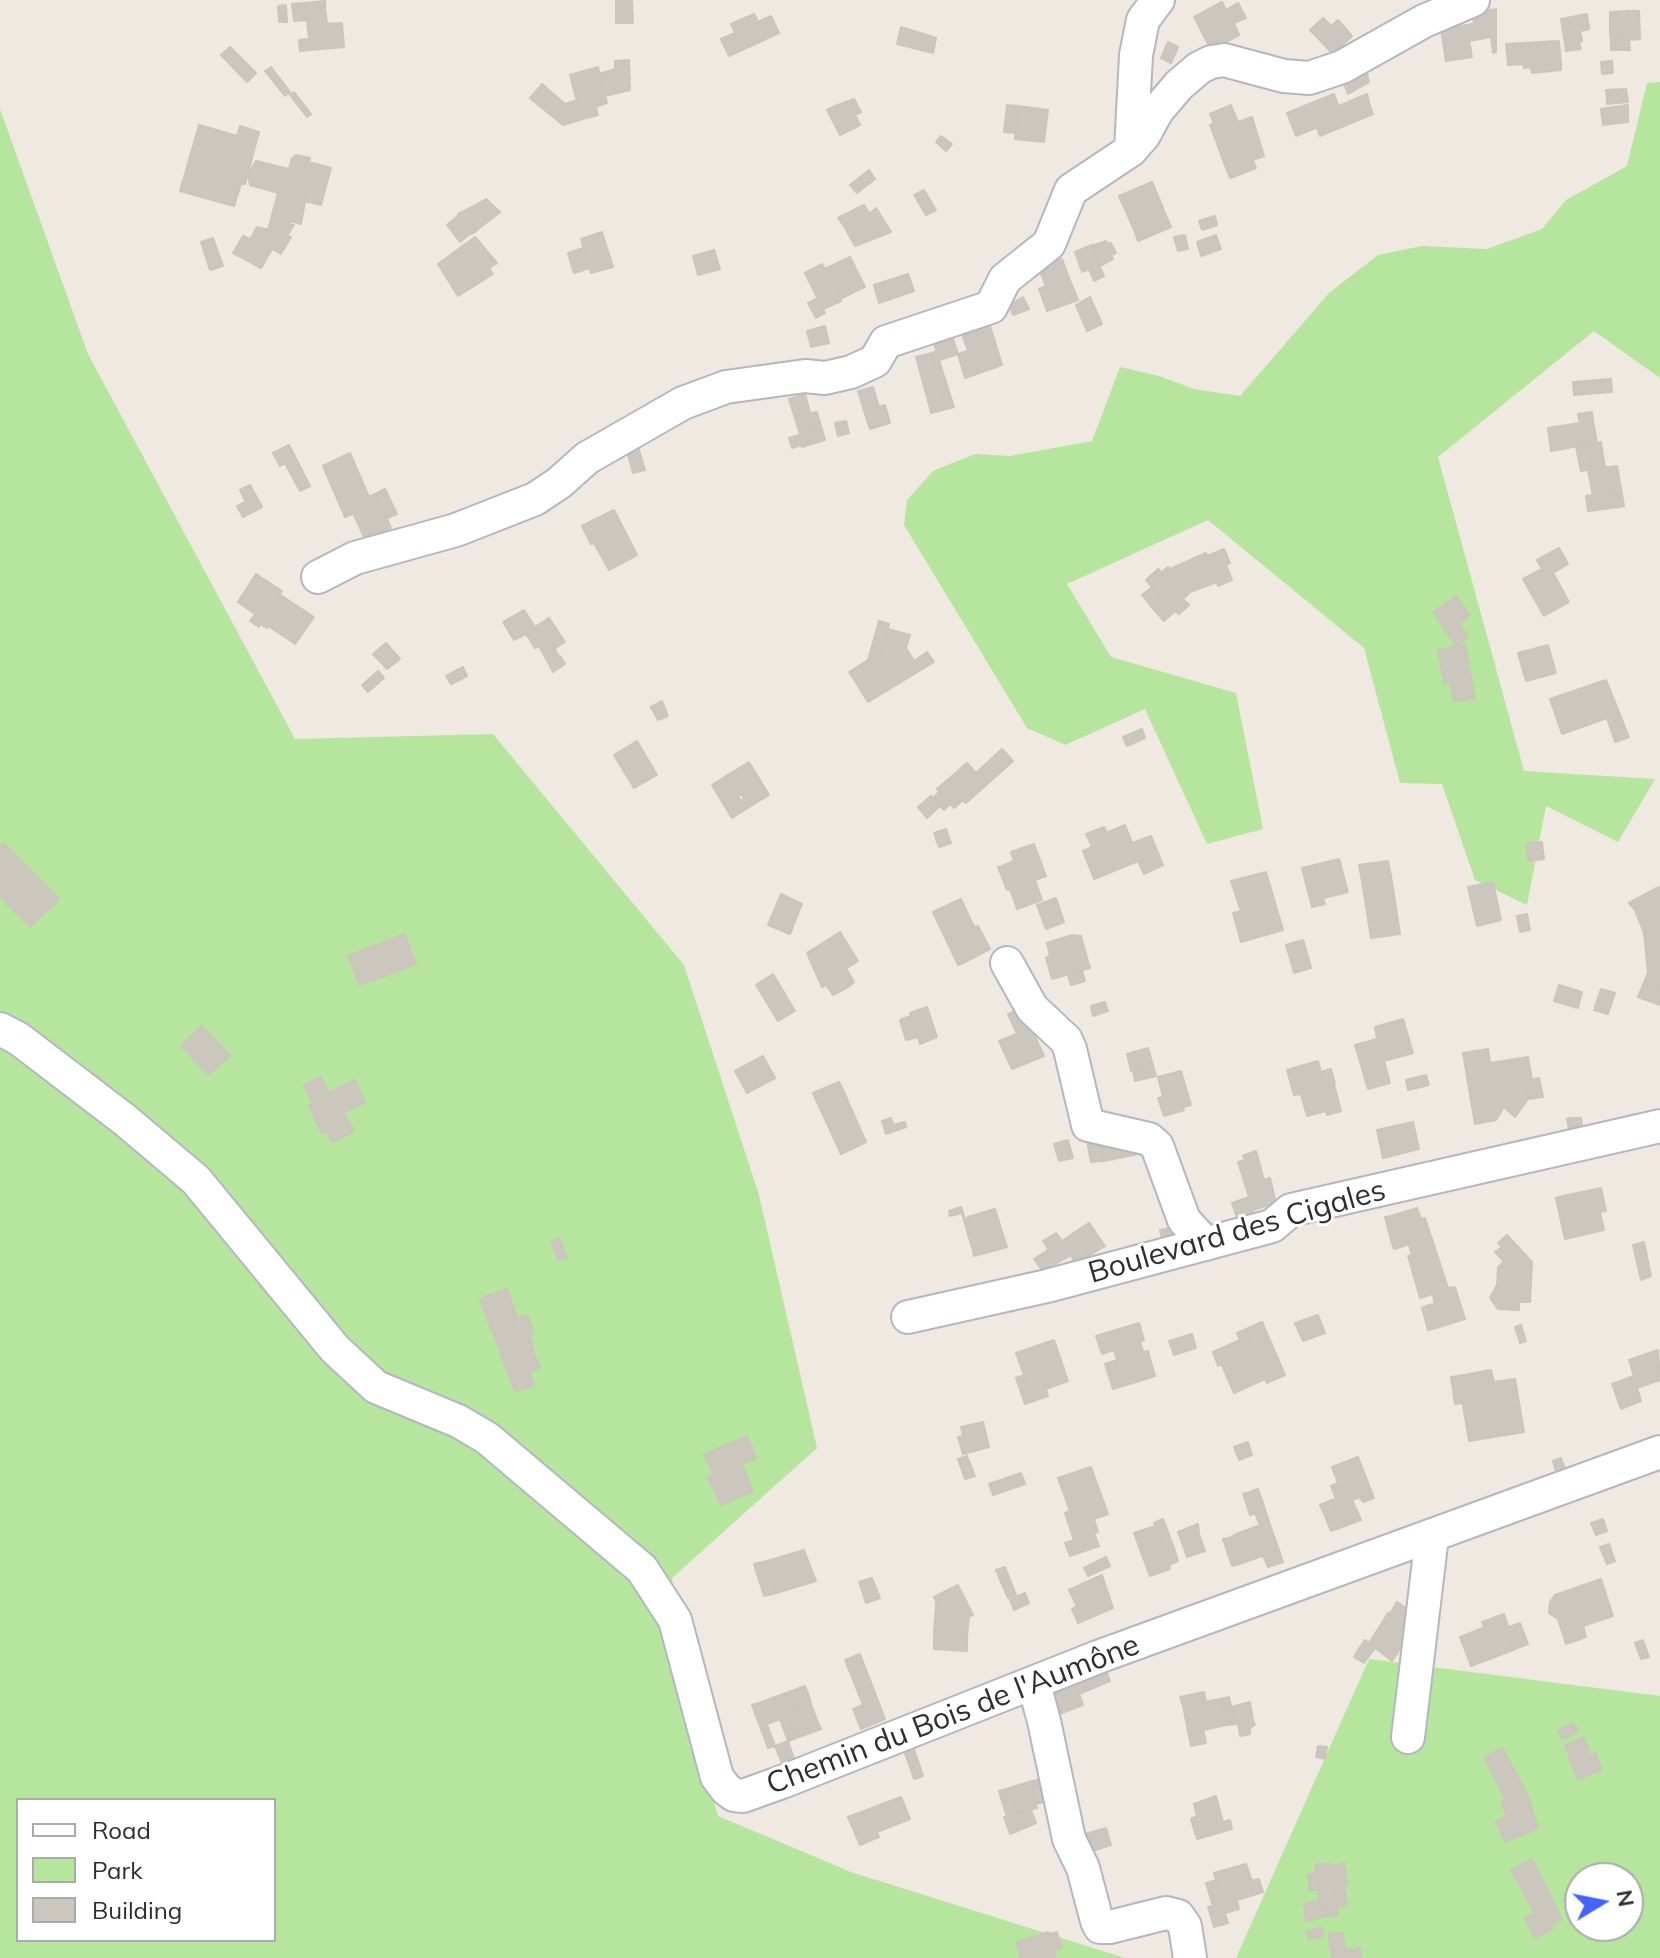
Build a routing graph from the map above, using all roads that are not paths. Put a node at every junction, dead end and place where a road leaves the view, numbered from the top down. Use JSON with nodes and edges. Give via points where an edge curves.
{"nodes":[{"id":1,"x":1158,"y":0,"type":"edge"},
{"id":2,"x":1473,"y":0,"type":"edge"},
{"id":3,"x":1131,"y":150,"type":"junction"},
{"id":4,"x":318,"y":577,"type":"dead end"},
{"id":5,"x":1007,"y":963,"type":"dead end"},
{"id":6,"x":0,"y":1029,"type":"edge"},
{"id":7,"x":1660,"y":1126,"type":"edge"},
{"id":8,"x":1206,"y":1244,"type":"junction"},
{"id":9,"x":908,"y":1317,"type":"dead end"},
{"id":10,"x":1660,"y":1452,"type":"edge"},
{"id":11,"x":1432,"y":1536,"type":"junction"},
{"id":12,"x":1034,"y":1684,"type":"junction"},
{"id":13,"x":1408,"y":1737,"type":"dead end"},
{"id":14,"x":1190,"y":1958,"type":"edge"}],
"edges":[{"from":1,"to":3,"type":"street","via":[[1143,20],[1136,55]]},
{"from":2,"to":3,"type":"street","via":[[1342,67],[1309,78],[1224,60],[1211,62],[1179,85]]},
{"from":3,"to":4,"type":"street","via":[[1071,190],[1049,244],[1005,279],[991,307],[886,342],[875,361],[851,372],[726,387],[683,403],[587,458],[535,499],[456,530],[355,558]]},
{"from":5,"to":8,"type":"street","via":[[1032,1008],[1066,1040],[1088,1125],[1149,1139],[1157,1146],[1184,1220]]},
{"from":6,"to":12,"type":"street","name":"Chemin du Bois de l'Aumône","via":[[125,1120],[196,1180],[335,1349],[376,1387],[487,1438],[642,1569],[675,1620],[717,1777],[734,1795],[782,1782]]},
{"from":7,"to":8,"type":"street","name":"Boulevard des Cigales","via":[[1291,1210],[1272,1226]]},
{"from":8,"to":9,"type":"street","name":"Boulevard des Cigales"},
{"from":10,"to":11,"type":"street","name":"Chemin du Bois de l'Aumône"},
{"from":11,"to":12,"type":"street","name":"Chemin du Bois de l'Aumône"},
{"from":11,"to":13,"type":"street"},
{"from":12,"to":14,"type":"street","via":[[1069,1839],[1100,1927],[1166,1913],[1178,1916]]}]}
